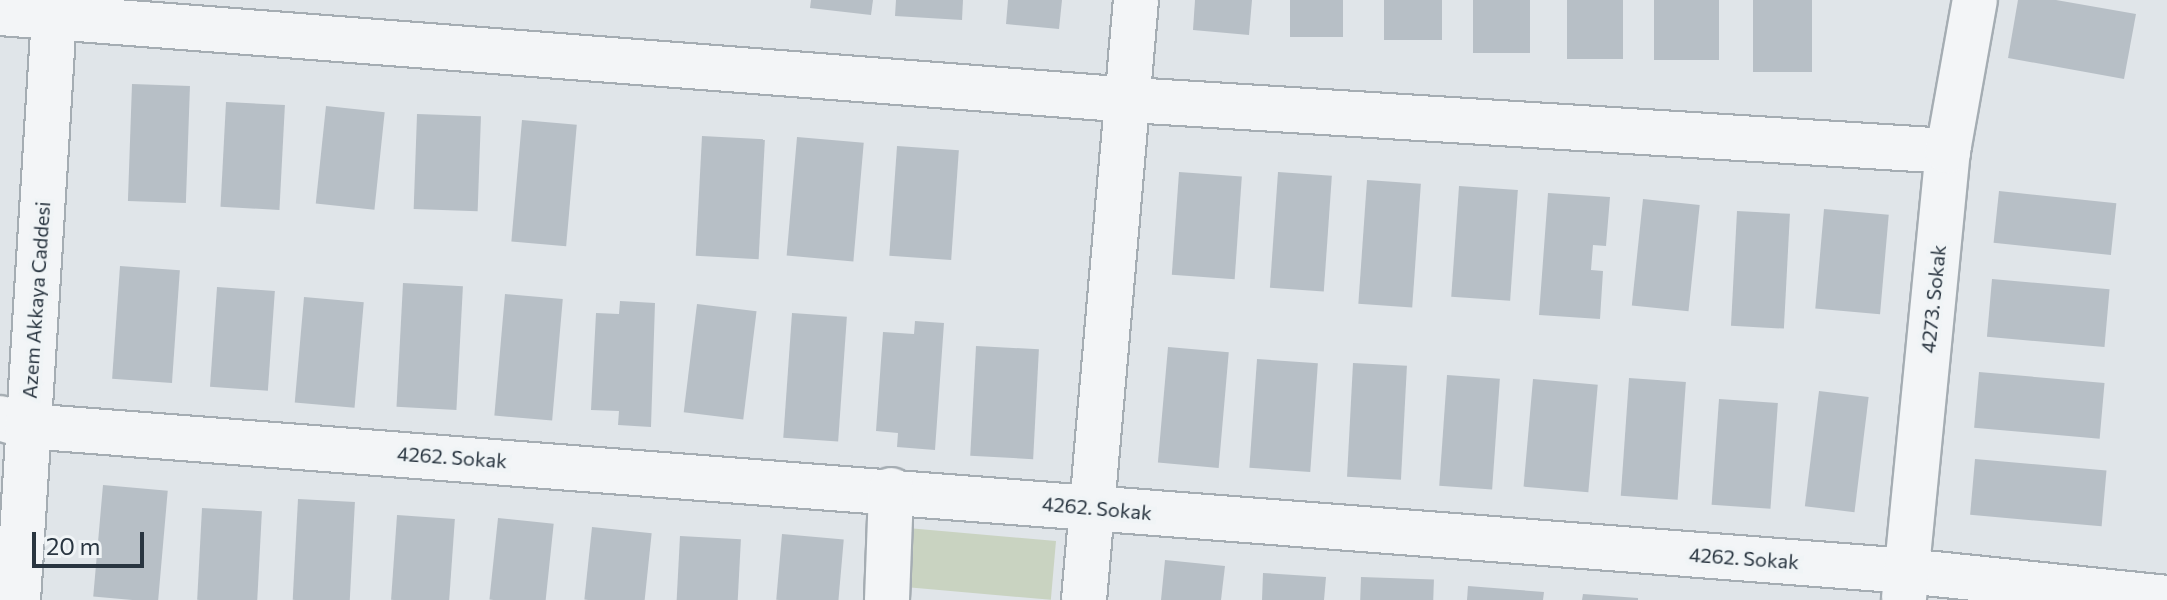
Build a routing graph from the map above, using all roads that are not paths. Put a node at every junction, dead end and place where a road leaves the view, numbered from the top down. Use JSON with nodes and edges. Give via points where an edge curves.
{"nodes":[{"id":1,"x":1136,"y":0,"type":"edge"},
{"id":2,"x":1975,"y":0,"type":"edge"},
{"id":3,"x":55,"y":7,"type":"edge"},
{"id":4,"x":0,"y":13,"type":"edge"},
{"id":5,"x":1131,"y":100,"type":"junction"},
{"id":6,"x":1948,"y":151,"type":"junction"},
{"id":7,"x":14,"y":422,"type":"edge"},
{"id":8,"x":891,"y":490,"type":"junction"},
{"id":9,"x":1091,"y":508,"type":"junction"},
{"id":10,"x":1905,"y":585,"type":"edge"},
{"id":11,"x":2167,"y":598,"type":"edge"},
{"id":12,"x":18,"y":600,"type":"edge"},
{"id":13,"x":887,"y":600,"type":"edge"},
{"id":14,"x":1084,"y":600,"type":"edge"}],
"edges":[{"from":1,"to":5,"type":"street"},
{"from":2,"to":6,"type":"street","name":"4273. Sokak"},
{"from":3,"to":4,"type":"street"},
{"from":3,"to":5,"type":"street"},
{"from":3,"to":7,"type":"street","name":"Azem Akkaya Caddesi"},
{"from":5,"to":6,"type":"street"},
{"from":5,"to":9,"type":"street"},
{"from":6,"to":10,"type":"street","name":"4273. Sokak"},
{"from":7,"to":8,"type":"street","name":"4262. Sokak"},
{"from":7,"to":12,"type":"street","name":"Azem Akkaya Caddesi"},
{"from":8,"to":9,"type":"street","name":"4262. Sokak"},
{"from":8,"to":13,"type":"street"},
{"from":9,"to":10,"type":"street","name":"4262. Sokak"},
{"from":9,"to":14,"type":"street"},
{"from":10,"to":11,"type":"street","name":"4262. Sokak"}]}
